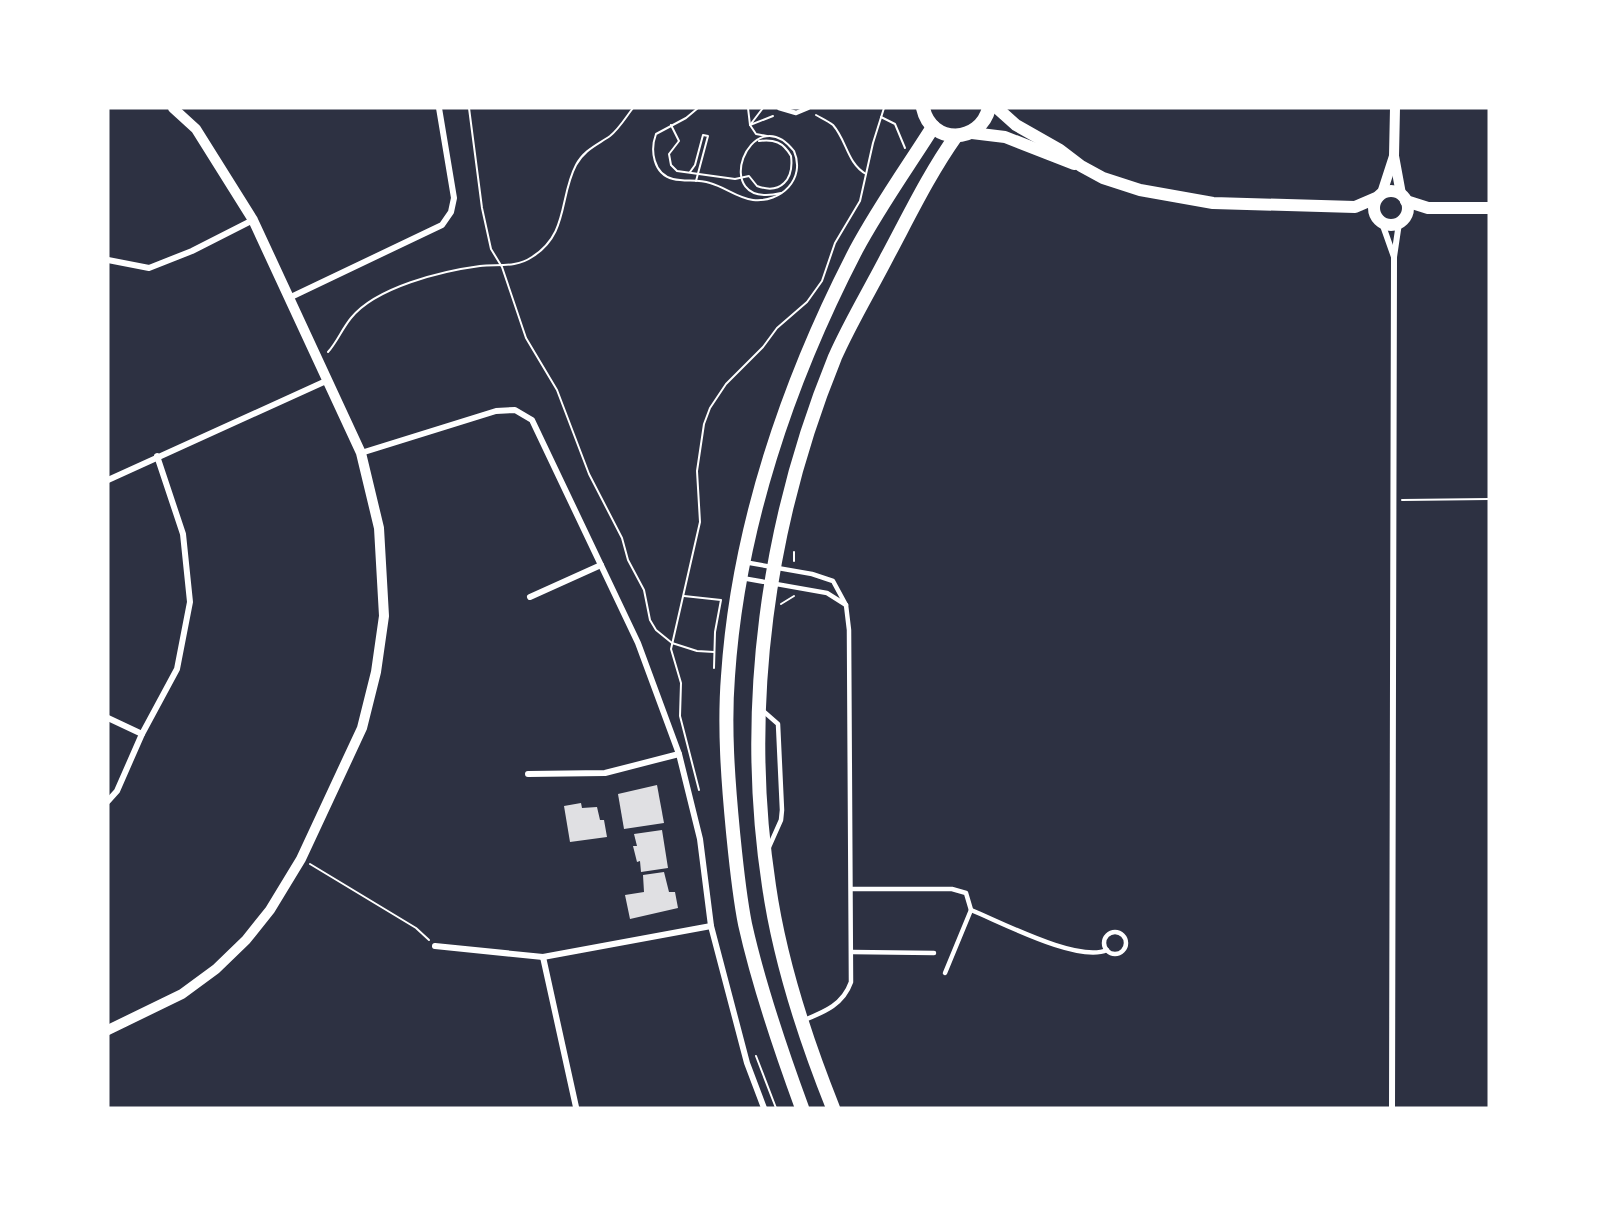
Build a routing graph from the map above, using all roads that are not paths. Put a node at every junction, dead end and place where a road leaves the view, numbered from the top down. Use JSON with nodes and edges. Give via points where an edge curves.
{"nodes":[{"id":1,"x":173,"y":108,"type":"edge"},
{"id":2,"x":439,"y":108,"type":"edge"},
{"id":3,"x":779,"y":108,"type":"edge"},
{"id":4,"x":808,"y":108,"type":"edge"},
{"id":5,"x":923,"y":108,"type":"edge"},
{"id":6,"x":989,"y":108,"type":"edge"},
{"id":7,"x":998,"y":108,"type":"edge"},
{"id":8,"x":1395,"y":108,"type":"edge"},
{"id":9,"x":933,"y":127,"type":"junction"},
{"id":10,"x":972,"y":133,"type":"junction"},
{"id":11,"x":956,"y":136,"type":"junction"},
{"id":12,"x":1394,"y":156,"type":"junction"},
{"id":13,"x":1081,"y":166,"type":"junction"},
{"id":14,"x":1379,"y":196,"type":"junction"},
{"id":15,"x":1404,"y":198,"type":"junction"},
{"id":16,"x":1355,"y":207,"type":"junction"},
{"id":17,"x":1428,"y":208,"type":"junction"},
{"id":18,"x":1489,"y":208,"type":"edge"},
{"id":19,"x":253,"y":220,"type":"junction"},
{"id":20,"x":1402,"y":220,"type":"junction"},
{"id":21,"x":1380,"y":221,"type":"junction"},
{"id":22,"x":1394,"y":258,"type":"junction"},
{"id":23,"x":108,"y":260,"type":"edge"},
{"id":24,"x":291,"y":297,"type":"junction"},
{"id":25,"x":327,"y":381,"type":"junction"},
{"id":26,"x":361,"y":453,"type":"junction"},
{"id":27,"x":157,"y":456,"type":"junction"},
{"id":28,"x":108,"y":480,"type":"edge"},
{"id":29,"x":744,"y":562,"type":"junction"},
{"id":30,"x":601,"y":565,"type":"junction"},
{"id":31,"x":774,"y":567,"type":"junction"},
{"id":32,"x":741,"y":578,"type":"junction"},
{"id":33,"x":772,"y":582,"type":"junction"},
{"id":34,"x":530,"y":597,"type":"dead end"},
{"id":35,"x":846,"y":605,"type":"junction"},
{"id":36,"x":760,"y":709,"type":"junction"},
{"id":37,"x":108,"y":718,"type":"edge"},
{"id":38,"x":142,"y":734,"type":"junction"},
{"id":39,"x":680,"y":753,"type":"junction"},
{"id":40,"x":528,"y":774,"type":"dead end"},
{"id":41,"x":108,"y":801,"type":"edge"},
{"id":42,"x":766,"y":855,"type":"junction"},
{"id":43,"x":852,"y":889,"type":"junction"},
{"id":44,"x":971,"y":910,"type":"junction"},
{"id":45,"x":711,"y":926,"type":"junction"},
{"id":46,"x":435,"y":946,"type":"road end"},
{"id":47,"x":1107,"y":950,"type":"junction"},
{"id":48,"x":852,"y":952,"type":"junction"},
{"id":49,"x":934,"y":953,"type":"dead end"},
{"id":50,"x":543,"y":957,"type":"junction"},
{"id":51,"x":945,"y":973,"type":"dead end"},
{"id":52,"x":802,"y":1021,"type":"junction"},
{"id":53,"x":108,"y":1030,"type":"edge"},
{"id":54,"x":576,"y":1107,"type":"edge"},
{"id":55,"x":764,"y":1108,"type":"edge"},
{"id":56,"x":802,"y":1108,"type":"edge"},
{"id":57,"x":833,"y":1108,"type":"edge"},
{"id":58,"x":1392,"y":1108,"type":"edge"}],
"edges":[{"from":1,"to":19,"type":"street","via":[[196,129]]},
{"from":2,"to":24,"type":"street","via":[[454,198],[442,225]]},
{"from":3,"to":4,"type":"lane","via":[[796,114]]},
{"from":5,"to":9,"type":"main road"},
{"from":6,"to":10,"type":"main road","via":[[986,119]]},
{"from":7,"to":13,"type":"main road","via":[[1016,125]]},
{"from":8,"to":12,"type":"street"},
{"from":9,"to":11,"type":"main road"},
{"from":9,"to":29,"type":"main road","via":[[867,230],[820,326],[766,470]]},
{"from":10,"to":11,"type":"main road"},
{"from":10,"to":13,"type":"main road","via":[[1005,137]]},
{"from":11,"to":31,"type":"main road","via":[[935,167],[836,355],[789,493]]},
{"from":12,"to":14,"type":"street"},
{"from":12,"to":15,"type":"street"},
{"from":13,"to":16,"type":"main road","via":[[1140,190],[1195,201]]},
{"from":14,"to":15,"type":"main road","via":[[1392,191]]},
{"from":14,"to":16,"type":"main road"},
{"from":14,"to":21,"type":"main road","via":[[1373,208]]},
{"from":15,"to":17,"type":"main road"},
{"from":15,"to":20,"type":"main road"},
{"from":16,"to":21,"type":"main road"},
{"from":17,"to":18,"type":"main road"},
{"from":17,"to":20,"type":"main road"},
{"from":19,"to":23,"type":"street","via":[[149,268]]},
{"from":19,"to":24,"type":"street"},
{"from":20,"to":21,"type":"main road","via":[[1394,225]]},
{"from":20,"to":22,"type":"street"},
{"from":21,"to":22,"type":"street"},
{"from":22,"to":58,"type":"street"},
{"from":24,"to":25,"type":"street"},
{"from":25,"to":26,"type":"street"},
{"from":25,"to":27,"type":"street"},
{"from":26,"to":30,"type":"street","via":[[496,411],[521,412],[532,420]]},
{"from":26,"to":53,"type":"street","via":[[379,528],[384,594],[381,644],[362,728],[301,859],[270,910],[246,940],[182,994]]},
{"from":27,"to":28,"type":"street"},
{"from":27,"to":38,"type":"street","via":[[183,534],[190,602],[177,669]]},
{"from":29,"to":31,"type":"lane"},
{"from":29,"to":32,"type":"main road"},
{"from":30,"to":34,"type":"street"},
{"from":30,"to":39,"type":"street","via":[[639,643]]},
{"from":31,"to":33,"type":"main road"},
{"from":31,"to":35,"type":"lane","via":[[833,581]]},
{"from":32,"to":33,"type":"lane"},
{"from":32,"to":56,"type":"main road","via":[[728,674],[729,793],[745,923],[763,994]]},
{"from":33,"to":35,"type":"lane","via":[[827,593]]},
{"from":33,"to":36,"type":"main road","via":[[762,650]]},
{"from":35,"to":43,"type":"lane"},
{"from":36,"to":42,"type":"main road","via":[[760,792]]},
{"from":36,"to":42,"type":"lane","via":[[778,724],[781,820]]},
{"from":37,"to":38,"type":"street"},
{"from":38,"to":41,"type":"street","via":[[117,790]]},
{"from":39,"to":40,"type":"street","via":[[605,773]]},
{"from":39,"to":45,"type":"street","via":[[698,829]]},
{"from":42,"to":52,"type":"main road","via":[[769,887]]},
{"from":43,"to":44,"type":"lane","via":[[961,890],[970,900]]},
{"from":43,"to":48,"type":"lane"},
{"from":44,"to":47,"type":"lane","via":[[1076,951]]},
{"from":44,"to":51,"type":"lane"},
{"from":45,"to":50,"type":"street"},
{"from":45,"to":55,"type":"street","via":[[747,1063]]},
{"from":46,"to":50,"type":"street"},
{"from":47,"to":47,"type":"lane","via":[[1104,943],[1108,934],[1118,932],[1124,937],[1123,950]]},
{"from":48,"to":49,"type":"lane"},
{"from":48,"to":52,"type":"lane","via":[[847,995],[826,1011]]},
{"from":50,"to":54,"type":"street"},
{"from":52,"to":57,"type":"main road"}]}
